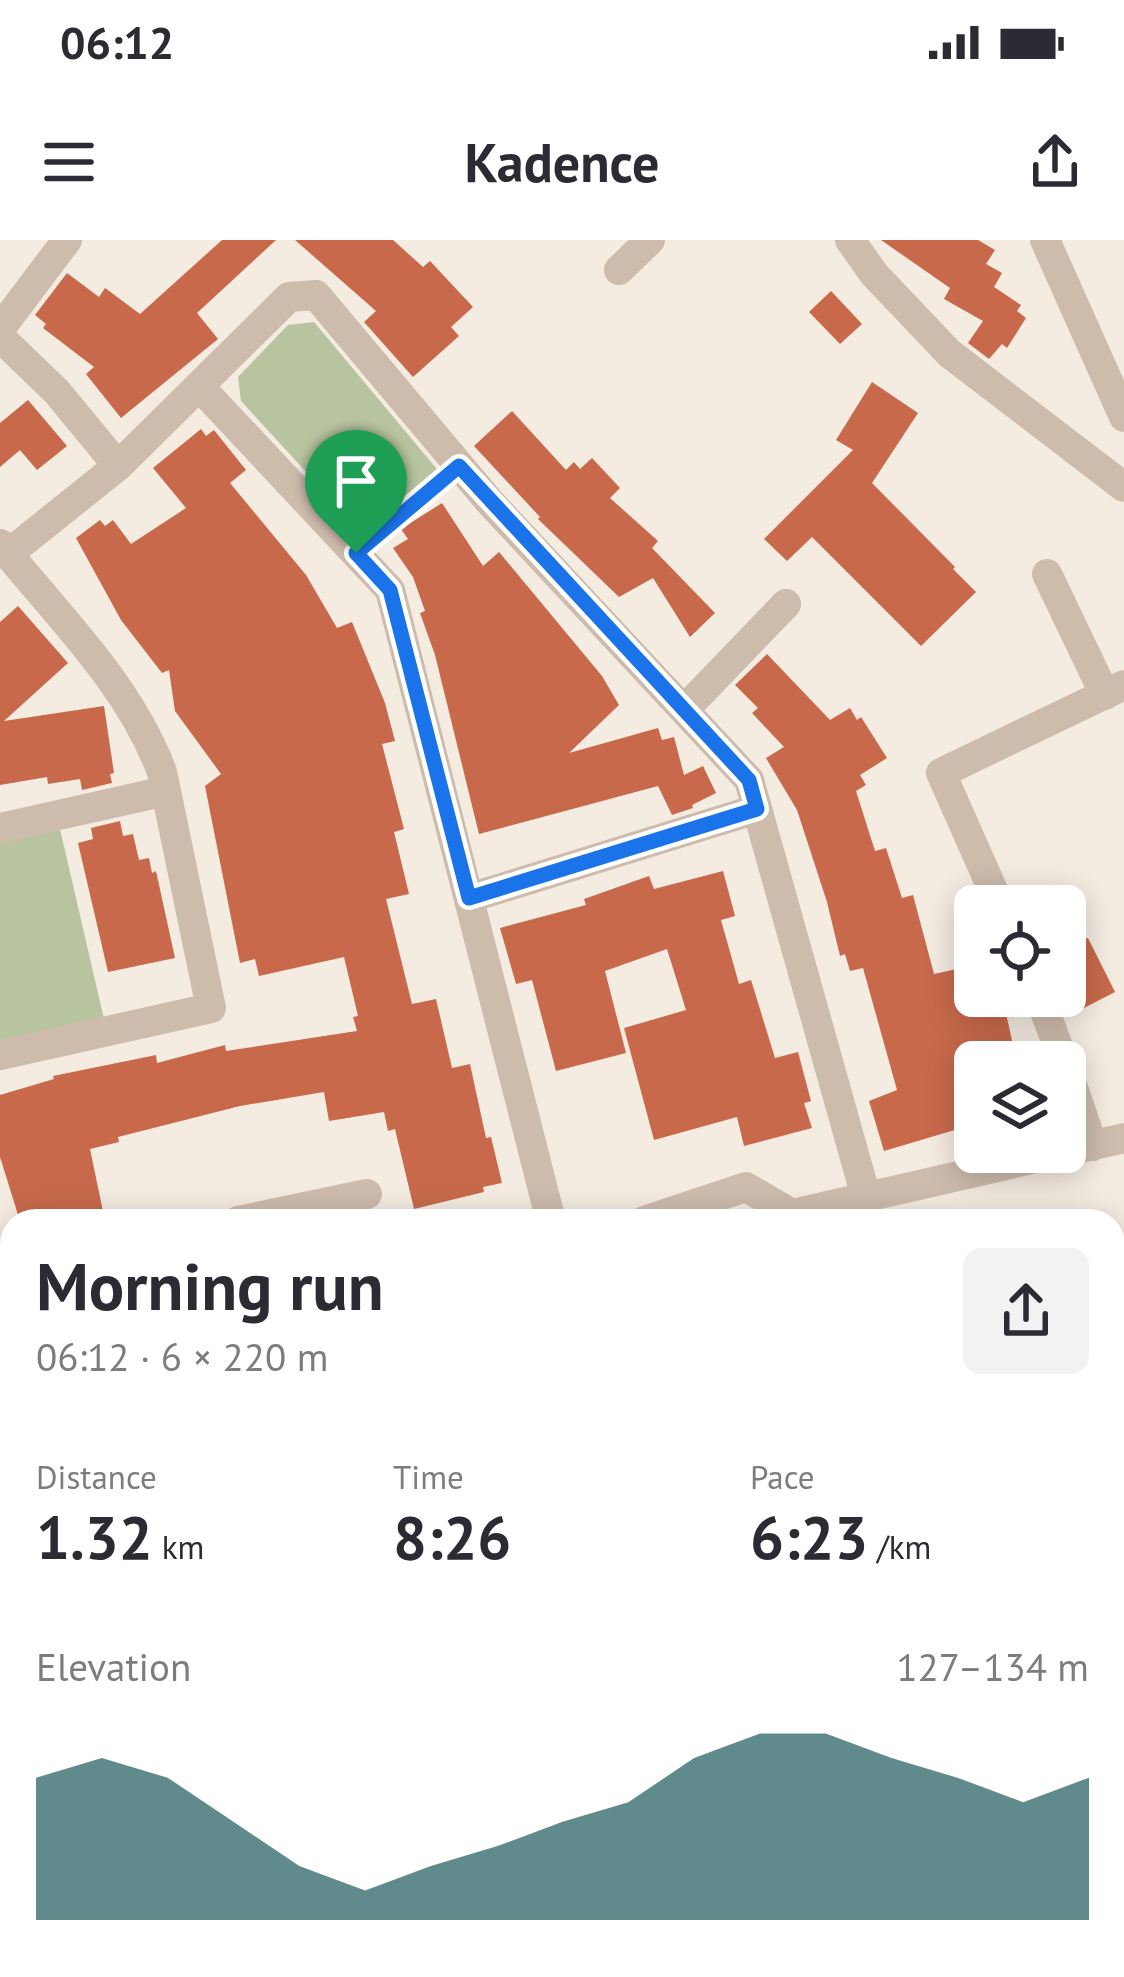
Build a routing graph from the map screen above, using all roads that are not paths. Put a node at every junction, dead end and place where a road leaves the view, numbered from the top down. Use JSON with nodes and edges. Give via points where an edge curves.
{"nodes":[{"id":1,"x":67,"y":240,"type":"edge"},
{"id":2,"x":650,"y":240,"type":"edge"},
{"id":3,"x":850,"y":240,"type":"edge"},
{"id":4,"x":1045,"y":240,"type":"edge"},
{"id":5,"x":619,"y":270,"type":"dead end"},
{"id":6,"x":0,"y":333,"type":"edge"},
{"id":7,"x":199,"y":386,"type":"junction"},
{"id":8,"x":1124,"y":417,"type":"edge"},
{"id":9,"x":118,"y":466,"type":"junction"},
{"id":10,"x":1124,"y":487,"type":"edge"},
{"id":11,"x":4,"y":549,"type":"edge"},
{"id":12,"x":1047,"y":574,"type":"dead end"},
{"id":13,"x":786,"y":604,"type":"dead end"},
{"id":14,"x":1114,"y":690,"type":"edge"},
{"id":15,"x":684,"y":710,"type":"junction"},
{"id":16,"x":166,"y":791,"type":"junction"},
{"id":17,"x":757,"y":809,"type":"junction"},
{"id":18,"x":0,"y":827,"type":"edge"},
{"id":19,"x":991,"y":885,"type":"edge"},
{"id":20,"x":469,"y":898,"type":"junction"},
{"id":21,"x":0,"y":1055,"type":"edge"},
{"id":22,"x":1086,"y":1124,"type":"edge"},
{"id":23,"x":1124,"y":1138,"type":"edge"},
{"id":24,"x":1093,"y":1145,"type":"junction"},
{"id":25,"x":367,"y":1194,"type":"dead end"},
{"id":26,"x":866,"y":1197,"type":"junction"},
{"id":27,"x":295,"y":1209,"type":"edge"},
{"id":28,"x":548,"y":1209,"type":"edge"},
{"id":29,"x":680,"y":1209,"type":"edge"},
{"id":30,"x":783,"y":1209,"type":"edge"},
{"id":31,"x":814,"y":1209,"type":"edge"}],
"edges":[{"from":1,"to":6,"type":"street"},
{"from":2,"to":5,"type":"street"},
{"from":3,"to":10,"type":"street","via":[[950,353]]},
{"from":4,"to":8,"type":"street"},
{"from":6,"to":9,"type":"street"},
{"from":7,"to":9,"type":"street"},
{"from":7,"to":15,"type":"street","via":[[290,297],[316,295],[459,466]]},
{"from":7,"to":20,"type":"street","via":[[390,590]]},
{"from":9,"to":11,"type":"street"},
{"from":11,"to":16,"type":"street","via":[[128,701]]},
{"from":12,"to":14,"type":"street"},
{"from":13,"to":15,"type":"street"},
{"from":14,"to":19,"type":"street","via":[[941,773]]},
{"from":15,"to":17,"type":"street","via":[[749,780]]},
{"from":16,"to":18,"type":"street"},
{"from":16,"to":21,"type":"street","via":[[212,1008]]},
{"from":17,"to":20,"type":"street"},
{"from":17,"to":26,"type":"street"},
{"from":20,"to":28,"type":"street"},
{"from":22,"to":24,"type":"street"},
{"from":23,"to":24,"type":"street"},
{"from":24,"to":26,"type":"street"},
{"from":25,"to":27,"type":"street"},
{"from":26,"to":31,"type":"street"},
{"from":29,"to":30,"type":"street","via":[[746,1187]]}]}
